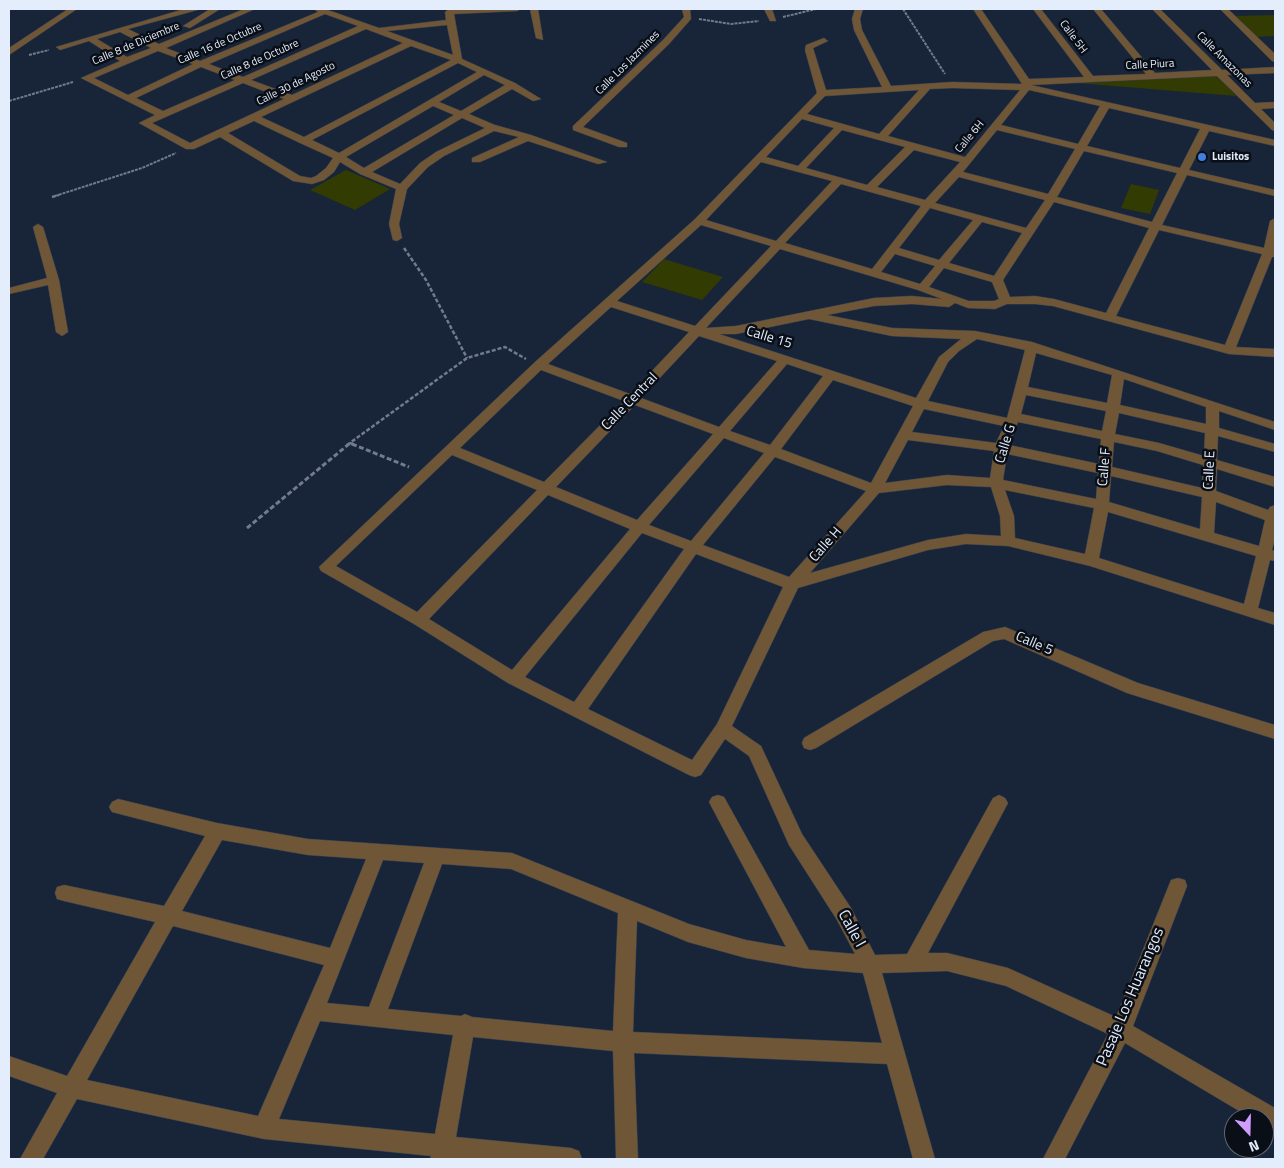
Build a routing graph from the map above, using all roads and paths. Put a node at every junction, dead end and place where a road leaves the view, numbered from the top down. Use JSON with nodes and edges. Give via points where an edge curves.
{"nodes":[{"id":1,"x":73,"y":9,"type":"edge"},
{"id":2,"x":197,"y":9,"type":"edge"},
{"id":3,"x":216,"y":9,"type":"edge"},
{"id":4,"x":251,"y":9,"type":"edge"},
{"id":5,"x":517,"y":9,"type":"edge"},
{"id":6,"x":534,"y":9,"type":"edge"},
{"id":7,"x":768,"y":9,"type":"edge"},
{"id":8,"x":816,"y":9,"type":"edge"},
{"id":9,"x":859,"y":9,"type":"edge"},
{"id":10,"x":903,"y":9,"type":"edge"},
{"id":11,"x":977,"y":9,"type":"edge"},
{"id":12,"x":1038,"y":9,"type":"edge"},
{"id":13,"x":1096,"y":9,"type":"edge"},
{"id":14,"x":1156,"y":9,"type":"edge"},
{"id":15,"x":1224,"y":9,"type":"edge"},
{"id":16,"x":321,"y":10,"type":"edge"},
{"id":17,"x":449,"y":10,"type":"edge"},
{"id":18,"x":687,"y":13,"type":"edge"},
{"id":19,"x":773,"y":19,"type":"junction"},
{"id":20,"x":451,"y":22,"type":"junction"},
{"id":21,"x":366,"y":26,"type":"junction"},
{"id":22,"x":121,"y":29,"type":"junction"},
{"id":23,"x":377,"y":30,"type":"junction"},
{"id":24,"x":90,"y":38,"type":"junction"},
{"id":25,"x":540,"y":38,"type":"dead end"},
{"id":26,"x":824,"y":41,"type":"dead end"},
{"id":27,"x":412,"y":42,"type":"junction"},
{"id":28,"x":60,"y":47,"type":"joint"},
{"id":29,"x":159,"y":48,"type":"junction"},
{"id":30,"x":9,"y":52,"type":"edge"},
{"id":31,"x":26,"y":56,"type":"dead end"},
{"id":32,"x":1275,"y":58,"type":"edge"},
{"id":33,"x":458,"y":60,"type":"junction"},
{"id":34,"x":127,"y":61,"type":"junction"},
{"id":35,"x":200,"y":64,"type":"junction"},
{"id":36,"x":1275,"y":70,"type":"edge"},
{"id":37,"x":482,"y":72,"type":"junction"},
{"id":38,"x":1222,"y":73,"type":"junction"},
{"id":39,"x":1153,"y":76,"type":"junction"},
{"id":40,"x":86,"y":78,"type":"junction"},
{"id":41,"x":244,"y":78,"type":"junction"},
{"id":42,"x":1091,"y":79,"type":"junction"},
{"id":43,"x":1026,"y":84,"type":"junction"},
{"id":44,"x":512,"y":85,"type":"junction"},
{"id":45,"x":952,"y":85,"type":"junction"},
{"id":46,"x":927,"y":87,"type":"junction"},
{"id":47,"x":888,"y":89,"type":"junction"},
{"id":48,"x":822,"y":93,"type":"junction"},
{"id":49,"x":291,"y":98,"type":"junction"},
{"id":50,"x":127,"y":99,"type":"junction"},
{"id":51,"x":536,"y":99,"type":"dead end"},
{"id":52,"x":9,"y":101,"type":"edge"},
{"id":53,"x":432,"y":102,"type":"junction"},
{"id":54,"x":1106,"y":105,"type":"junction"},
{"id":55,"x":1275,"y":105,"type":"edge"},
{"id":56,"x":1254,"y":106,"type":"junction"},
{"id":57,"x":163,"y":115,"type":"junction"},
{"id":58,"x":464,"y":115,"type":"junction"},
{"id":59,"x":802,"y":116,"type":"junction"},
{"id":60,"x":254,"y":117,"type":"junction"},
{"id":61,"x":840,"y":127,"type":"junction"},
{"id":62,"x":995,"y":127,"type":"junction"},
{"id":63,"x":1206,"y":127,"type":"junction"},
{"id":64,"x":493,"y":128,"type":"junction"},
{"id":65,"x":1275,"y":128,"type":"edge"},
{"id":66,"x":221,"y":133,"type":"junction"},
{"id":67,"x":528,"y":137,"type":"junction"},
{"id":68,"x":882,"y":137,"type":"junction"},
{"id":69,"x":303,"y":141,"type":"junction"},
{"id":70,"x":1273,"y":142,"type":"edge"},
{"id":71,"x":623,"y":145,"type":"dead end"},
{"id":72,"x":913,"y":145,"type":"junction"},
{"id":73,"x":190,"y":147,"type":"junction"},
{"id":74,"x":1082,"y":148,"type":"junction"},
{"id":75,"x":339,"y":157,"type":"junction"},
{"id":76,"x":758,"y":158,"type":"junction"},
{"id":77,"x":476,"y":160,"type":"dead end"},
{"id":78,"x":967,"y":161,"type":"junction"},
{"id":79,"x":602,"y":162,"type":"dead end"},
{"id":80,"x":800,"y":169,"type":"junction"},
{"id":81,"x":364,"y":172,"type":"junction"},
{"id":82,"x":957,"y":173,"type":"junction"},
{"id":83,"x":1184,"y":173,"type":"junction"},
{"id":84,"x":838,"y":181,"type":"junction"},
{"id":85,"x":402,"y":188,"type":"junction"},
{"id":86,"x":869,"y":189,"type":"junction"},
{"id":87,"x":1275,"y":193,"type":"edge"},
{"id":88,"x":52,"y":197,"type":"dead end"},
{"id":89,"x":1051,"y":198,"type":"junction"},
{"id":90,"x":927,"y":205,"type":"junction"},
{"id":91,"x":979,"y":219,"type":"junction"},
{"id":92,"x":699,"y":221,"type":"junction"},
{"id":93,"x":1275,"y":221,"type":"edge"},
{"id":94,"x":1154,"y":226,"type":"junction"},
{"id":95,"x":38,"y":227,"type":"dead end"},
{"id":96,"x":1029,"y":232,"type":"junction"},
{"id":97,"x":397,"y":238,"type":"joint"},
{"id":98,"x":777,"y":244,"type":"junction"},
{"id":99,"x":893,"y":250,"type":"junction"},
{"id":100,"x":1272,"y":254,"type":"edge"},
{"id":101,"x":942,"y":265,"type":"junction"},
{"id":102,"x":874,"y":274,"type":"junction"},
{"id":103,"x":53,"y":280,"type":"junction"},
{"id":104,"x":997,"y":280,"type":"junction"},
{"id":105,"x":922,"y":288,"type":"junction"},
{"id":106,"x":9,"y":291,"type":"edge"},
{"id":107,"x":1006,"y":301,"type":"junction"},
{"id":108,"x":608,"y":302,"type":"junction"},
{"id":109,"x":968,"y":304,"type":"junction"},
{"id":110,"x":808,"y":315,"type":"junction"},
{"id":111,"x":1109,"y":318,"type":"junction"},
{"id":112,"x":696,"y":331,"type":"junction"},
{"id":113,"x":62,"y":332,"type":"dead end"},
{"id":114,"x":975,"y":335,"type":"junction"},
{"id":115,"x":1032,"y":346,"type":"junction"},
{"id":116,"x":1229,"y":350,"type":"junction"},
{"id":117,"x":1275,"y":353,"type":"edge"},
{"id":118,"x":467,"y":358,"type":"junction"},
{"id":119,"x":785,"y":358,"type":"junction"},
{"id":120,"x":539,"y":365,"type":"junction"},
{"id":121,"x":1119,"y":373,"type":"junction"},
{"id":122,"x":831,"y":374,"type":"junction"},
{"id":123,"x":1021,"y":390,"type":"junction"},
{"id":124,"x":632,"y":400,"type":"junction"},
{"id":125,"x":920,"y":404,"type":"junction"},
{"id":126,"x":1213,"y":405,"type":"junction"},
{"id":127,"x":1112,"y":408,"type":"junction"},
{"id":128,"x":1012,"y":420,"type":"junction"},
{"id":129,"x":1275,"y":426,"type":"edge"},
{"id":130,"x":1212,"y":429,"type":"junction"},
{"id":131,"x":722,"y":433,"type":"junction"},
{"id":132,"x":906,"y":435,"type":"junction"},
{"id":133,"x":1108,"y":437,"type":"junction"},
{"id":134,"x":350,"y":443,"type":"junction"},
{"id":135,"x":1001,"y":448,"type":"junction"},
{"id":136,"x":1275,"y":448,"type":"edge"},
{"id":137,"x":450,"y":449,"type":"junction"},
{"id":138,"x":772,"y":452,"type":"junction"},
{"id":139,"x":1210,"y":462,"type":"junction"},
{"id":140,"x":1105,"y":469,"type":"junction"},
{"id":141,"x":425,"y":474,"type":"junction"},
{"id":142,"x":1275,"y":482,"type":"edge"},
{"id":143,"x":996,"y":483,"type":"junction"},
{"id":144,"x":546,"y":487,"type":"junction"},
{"id":145,"x":875,"y":488,"type":"junction"},
{"id":146,"x":1209,"y":494,"type":"junction"},
{"id":147,"x":1102,"y":506,"type":"junction"},
{"id":148,"x":1274,"y":515,"type":"edge"},
{"id":149,"x":639,"y":527,"type":"junction"},
{"id":150,"x":246,"y":528,"type":"dead end"},
{"id":151,"x":1207,"y":534,"type":"junction"},
{"id":152,"x":1008,"y":541,"type":"junction"},
{"id":153,"x":693,"y":548,"type":"junction"},
{"id":154,"x":1270,"y":554,"type":"edge"},
{"id":155,"x":1091,"y":561,"type":"junction"},
{"id":156,"x":792,"y":584,"type":"junction"},
{"id":157,"x":1250,"y":611,"type":"junction"},
{"id":158,"x":1275,"y":619,"type":"edge"},
{"id":159,"x":419,"y":620,"type":"junction"},
{"id":160,"x":514,"y":678,"type":"junction"},
{"id":161,"x":577,"y":711,"type":"junction"},
{"id":162,"x":723,"y":728,"type":"junction"},
{"id":163,"x":1275,"y":732,"type":"edge"},
{"id":164,"x":810,"y":743,"type":"dead end"},
{"id":165,"x":718,"y":802,"type":"dead end"},
{"id":166,"x":999,"y":803,"type":"dead end"},
{"id":167,"x":118,"y":807,"type":"dead end"},
{"id":168,"x":216,"y":831,"type":"junction"},
{"id":169,"x":377,"y":853,"type":"junction"},
{"id":170,"x":436,"y":855,"type":"junction"},
{"id":171,"x":1178,"y":886,"type":"dead end"},
{"id":172,"x":64,"y":893,"type":"dead end"},
{"id":173,"x":628,"y":908,"type":"junction"},
{"id":174,"x":168,"y":916,"type":"junction"},
{"id":175,"x":336,"y":959,"type":"junction"},
{"id":176,"x":803,"y":959,"type":"junction"},
{"id":177,"x":912,"y":963,"type":"junction"},
{"id":178,"x":870,"y":964,"type":"junction"},
{"id":179,"x":314,"y":1011,"type":"junction"},
{"id":180,"x":375,"y":1018,"type":"junction"},
{"id":181,"x":464,"y":1024,"type":"junction"},
{"id":182,"x":1121,"y":1030,"type":"junction"},
{"id":183,"x":623,"y":1042,"type":"junction"},
{"id":184,"x":894,"y":1054,"type":"junction"},
{"id":185,"x":9,"y":1066,"type":"edge"},
{"id":186,"x":70,"y":1087,"type":"junction"},
{"id":187,"x":1275,"y":1120,"type":"edge"},
{"id":188,"x":264,"y":1128,"type":"junction"},
{"id":189,"x":441,"y":1152,"type":"edge"},
{"id":190,"x":31,"y":1159,"type":"edge"},
{"id":191,"x":571,"y":1159,"type":"edge"},
{"id":192,"x":626,"y":1159,"type":"edge"},
{"id":193,"x":924,"y":1159,"type":"edge"},
{"id":194,"x":1054,"y":1159,"type":"edge"}],
"edges":[{"from":1,"to":30,"type":"street"},
{"from":2,"to":22,"type":"street"},
{"from":3,"to":29,"type":"street","via":[[176,33]]},
{"from":4,"to":29,"type":"street","name":"Calle 8 de Diciembre"},
{"from":5,"to":17,"type":"street"},
{"from":6,"to":25,"type":"street"},
{"from":7,"to":19,"type":"street"},
{"from":8,"to":19,"type":"path"},
{"from":9,"to":47,"type":"street","via":[[856,19],[858,30]]},
{"from":10,"to":45,"type":"path"},
{"from":11,"to":43,"type":"street"},
{"from":12,"to":42,"type":"street","name":"Calle 5H"},
{"from":13,"to":39,"type":"street"},
{"from":14,"to":38,"type":"street","name":"Calle Amazonas"},
{"from":15,"to":32,"type":"street"},
{"from":16,"to":21,"type":"street"},
{"from":16,"to":35,"type":"street","name":"Calle 16 de Octubre"},
{"from":17,"to":20,"type":"street"},
{"from":18,"to":19,"type":"path","via":[[731,24]]},
{"from":18,"to":71,"type":"street","name":"Calle Los Jazmines","via":[[666,42],[576,128]]},
{"from":20,"to":23,"type":"street"},
{"from":20,"to":33,"type":"street"},
{"from":21,"to":23,"type":"street"},
{"from":21,"to":41,"type":"street","name":"Calle 8 de Octubre"},
{"from":22,"to":24,"type":"street"},
{"from":22,"to":29,"type":"street"},
{"from":23,"to":27,"type":"street"},
{"from":24,"to":28,"type":"street"},
{"from":24,"to":34,"type":"street"},
{"from":26,"to":48,"type":"street","via":[[809,47]]},
{"from":27,"to":33,"type":"street"},
{"from":27,"to":49,"type":"street","name":"Calle 30 de Agosto"},
{"from":28,"to":31,"type":"path"},
{"from":29,"to":34,"type":"street","name":"Calle 8 de Diciembre"},
{"from":29,"to":35,"type":"street"},
{"from":33,"to":37,"type":"street"},
{"from":33,"to":69,"type":"street"},
{"from":34,"to":40,"type":"street","name":"Calle 8 de Diciembre"},
{"from":35,"to":41,"type":"street"},
{"from":35,"to":50,"type":"street","name":"Calle 16 de Octubre"},
{"from":36,"to":38,"type":"street","name":"Calle Piura"},
{"from":37,"to":44,"type":"street"},
{"from":37,"to":53,"type":"street"},
{"from":38,"to":39,"type":"street","name":"Calle Piura"},
{"from":38,"to":56,"type":"street","name":"Calle Amazonas"},
{"from":39,"to":42,"type":"street","name":"Calle Piura"},
{"from":40,"to":50,"type":"street"},
{"from":40,"to":52,"type":"path"},
{"from":41,"to":49,"type":"street"},
{"from":41,"to":57,"type":"street","name":"Calle 8 de Octubre"},
{"from":42,"to":43,"type":"street","name":"Calle Piura"},
{"from":43,"to":45,"type":"street"},
{"from":43,"to":54,"type":"street"},
{"from":43,"to":62,"type":"street","name":"Calle 6H"},
{"from":44,"to":51,"type":"street"},
{"from":44,"to":58,"type":"street"},
{"from":45,"to":46,"type":"street"},
{"from":46,"to":47,"type":"street"},
{"from":46,"to":68,"type":"street"},
{"from":47,"to":48,"type":"street"},
{"from":48,"to":59,"type":"street"},
{"from":49,"to":60,"type":"street","name":"Calle 30 de Agosto"},
{"from":50,"to":57,"type":"street"},
{"from":53,"to":58,"type":"street"},
{"from":53,"to":75,"type":"street"},
{"from":54,"to":63,"type":"street"},
{"from":54,"to":74,"type":"street"},
{"from":55,"to":56,"type":"street"},
{"from":56,"to":65,"type":"street","name":"Calle Amazonas"},
{"from":57,"to":73,"type":"street","name":"Calle 8 de Octubre","via":[[144,123]]},
{"from":58,"to":64,"type":"street"},
{"from":58,"to":81,"type":"street"},
{"from":59,"to":61,"type":"street"},
{"from":59,"to":76,"type":"street"},
{"from":60,"to":66,"type":"street","name":"Calle 30 de Agosto"},
{"from":60,"to":69,"type":"street"},
{"from":61,"to":68,"type":"street"},
{"from":61,"to":80,"type":"street"},
{"from":62,"to":74,"type":"street"},
{"from":62,"to":78,"type":"street","name":"Calle 6H"},
{"from":63,"to":70,"type":"street"},
{"from":63,"to":83,"type":"street"},
{"from":64,"to":67,"type":"street"},
{"from":64,"to":85,"type":"street","via":[[440,154]]},
{"from":66,"to":73,"type":"street","name":"Calle 30 de Agosto"},
{"from":66,"to":75,"type":"street","via":[[303,181],[320,178]]},
{"from":67,"to":77,"type":"street"},
{"from":67,"to":79,"type":"street"},
{"from":68,"to":72,"type":"street"},
{"from":69,"to":75,"type":"street"},
{"from":72,"to":78,"type":"street"},
{"from":72,"to":86,"type":"street"},
{"from":73,"to":88,"type":"path","via":[[142,168]]},
{"from":74,"to":83,"type":"street"},
{"from":74,"to":89,"type":"street"},
{"from":75,"to":81,"type":"street"},
{"from":76,"to":80,"type":"street"},
{"from":76,"to":92,"type":"street"},
{"from":78,"to":82,"type":"street","name":"Calle 6H"},
{"from":80,"to":84,"type":"street"},
{"from":81,"to":85,"type":"street"},
{"from":82,"to":89,"type":"street"},
{"from":82,"to":90,"type":"street","name":"Calle 6H"},
{"from":83,"to":87,"type":"street"},
{"from":83,"to":94,"type":"street"},
{"from":84,"to":86,"type":"street"},
{"from":84,"to":98,"type":"street","name":"Calle Central"},
{"from":85,"to":97,"type":"street","via":[[394,224]]},
{"from":86,"to":90,"type":"street"},
{"from":89,"to":94,"type":"street"},
{"from":89,"to":96,"type":"street"},
{"from":90,"to":91,"type":"street"},
{"from":90,"to":99,"type":"street","name":"Calle 6H"},
{"from":91,"to":96,"type":"street"},
{"from":91,"to":101,"type":"street"},
{"from":92,"to":98,"type":"street"},
{"from":92,"to":108,"type":"street"},
{"from":93,"to":100,"type":"street"},
{"from":94,"to":100,"type":"street"},
{"from":94,"to":111,"type":"street"},
{"from":95,"to":103,"type":"street"},
{"from":96,"to":104,"type":"street"},
{"from":97,"to":118,"type":"path","via":[[426,280]]},
{"from":98,"to":102,"type":"street"},
{"from":98,"to":112,"type":"street","name":"Calle Central"},
{"from":99,"to":101,"type":"street"},
{"from":99,"to":102,"type":"street","name":"Calle 6H"},
{"from":100,"to":116,"type":"street"},
{"from":101,"to":104,"type":"street"},
{"from":101,"to":105,"type":"street"},
{"from":102,"to":105,"type":"street"},
{"from":103,"to":106,"type":"street"},
{"from":103,"to":113,"type":"street"},
{"from":104,"to":107,"type":"street"},
{"from":105,"to":109,"type":"street"},
{"from":107,"to":109,"type":"street","via":[[995,305]]},
{"from":107,"to":111,"type":"street","via":[[1054,303]]},
{"from":108,"to":112,"type":"street","name":"Calle 15"},
{"from":108,"to":120,"type":"street"},
{"from":109,"to":110,"type":"street","via":[[912,300],[874,302]]},
{"from":110,"to":112,"type":"street","via":[[736,330]]},
{"from":110,"to":114,"type":"street","via":[[892,332],[933,336]]},
{"from":111,"to":116,"type":"street"},
{"from":112,"to":119,"type":"street","name":"Calle 15"},
{"from":112,"to":124,"type":"street","name":"Calle Central"},
{"from":114,"to":115,"type":"street"},
{"from":114,"to":125,"type":"street","name":"Calle H","via":[[943,360]]},
{"from":115,"to":121,"type":"street"},
{"from":115,"to":123,"type":"street","name":"Calle G"},
{"from":116,"to":117,"type":"street"},
{"from":118,"to":120,"type":"path","via":[[505,347]]},
{"from":118,"to":134,"type":"path"},
{"from":119,"to":122,"type":"street","name":"Calle 15"},
{"from":119,"to":131,"type":"street"},
{"from":120,"to":124,"type":"street"},
{"from":120,"to":137,"type":"street"},
{"from":121,"to":126,"type":"street"},
{"from":121,"to":127,"type":"street","name":"Calle F"},
{"from":122,"to":125,"type":"street","name":"Calle 15"},
{"from":122,"to":138,"type":"street"},
{"from":123,"to":127,"type":"street"},
{"from":123,"to":128,"type":"street","name":"Calle G"},
{"from":124,"to":131,"type":"street"},
{"from":124,"to":144,"type":"street","name":"Calle Central"},
{"from":125,"to":128,"type":"street","name":"Calle 15"},
{"from":125,"to":132,"type":"street","name":"Calle H"},
{"from":126,"to":129,"type":"street"},
{"from":126,"to":130,"type":"street","name":"Calle E"},
{"from":127,"to":130,"type":"street"},
{"from":127,"to":133,"type":"street","name":"Calle F"},
{"from":128,"to":133,"type":"street","name":"Calle 15"},
{"from":128,"to":135,"type":"street","name":"Calle G"},
{"from":130,"to":136,"type":"street"},
{"from":130,"to":139,"type":"street","name":"Calle E"},
{"from":131,"to":138,"type":"street"},
{"from":131,"to":149,"type":"street"},
{"from":132,"to":135,"type":"street"},
{"from":132,"to":145,"type":"street","name":"Calle H"},
{"from":133,"to":139,"type":"street","name":"Calle 15"},
{"from":133,"to":140,"type":"street","name":"Calle F"},
{"from":134,"to":141,"type":"path"},
{"from":134,"to":150,"type":"path"},
{"from":135,"to":140,"type":"street"},
{"from":135,"to":143,"type":"street","name":"Calle G"},
{"from":137,"to":141,"type":"street"},
{"from":137,"to":144,"type":"street"},
{"from":138,"to":145,"type":"street"},
{"from":138,"to":153,"type":"street"},
{"from":139,"to":142,"type":"street","name":"Calle 15"},
{"from":139,"to":146,"type":"street","name":"Calle E"},
{"from":140,"to":146,"type":"street"},
{"from":140,"to":147,"type":"street","name":"Calle F"},
{"from":141,"to":159,"type":"street","via":[[326,567]]},
{"from":143,"to":145,"type":"street","via":[[947,480]]},
{"from":143,"to":147,"type":"street"},
{"from":143,"to":152,"type":"street","name":"Calle G","via":[[1007,516]]},
{"from":144,"to":149,"type":"street"},
{"from":144,"to":159,"type":"street","name":"Calle Central"},
{"from":145,"to":156,"type":"street","name":"Calle H"},
{"from":146,"to":148,"type":"street"},
{"from":146,"to":151,"type":"street","name":"Calle E"},
{"from":147,"to":151,"type":"street"},
{"from":147,"to":155,"type":"street","name":"Calle F"},
{"from":148,"to":154,"type":"street"},
{"from":149,"to":153,"type":"street"},
{"from":149,"to":160,"type":"street"},
{"from":151,"to":154,"type":"street"},
{"from":152,"to":155,"type":"street"},
{"from":152,"to":156,"type":"street","via":[[966,538]]},
{"from":153,"to":156,"type":"street"},
{"from":153,"to":161,"type":"street"},
{"from":154,"to":157,"type":"street"},
{"from":155,"to":157,"type":"street"},
{"from":156,"to":162,"type":"street","name":"Calle H"},
{"from":157,"to":158,"type":"street"},
{"from":159,"to":160,"type":"street"},
{"from":160,"to":161,"type":"street"},
{"from":161,"to":162,"type":"street","name":"Calle H","via":[[695,770]]},
{"from":162,"to":178,"type":"street","name":"Calle I","via":[[755,751],[795,839],[844,914]]},
{"from":163,"to":164,"type":"street","name":"Calle 5","via":[[1134,688],[1006,633],[989,636]]},
{"from":165,"to":176,"type":"street"},
{"from":166,"to":177,"type":"street"},
{"from":167,"to":168,"type":"street"},
{"from":168,"to":169,"type":"street","via":[[308,847]]},
{"from":168,"to":174,"type":"street"},
{"from":169,"to":170,"type":"street"},
{"from":169,"to":175,"type":"street"},
{"from":170,"to":173,"type":"street","via":[[512,860]]},
{"from":170,"to":180,"type":"street"},
{"from":171,"to":182,"type":"street","name":"Pasaje Los Huarangos"},
{"from":172,"to":174,"type":"street"},
{"from":173,"to":176,"type":"street","via":[[688,933],[746,949]]},
{"from":173,"to":183,"type":"street"},
{"from":174,"to":175,"type":"street"},
{"from":174,"to":186,"type":"street"},
{"from":175,"to":179,"type":"street"},
{"from":176,"to":178,"type":"street"},
{"from":177,"to":178,"type":"street"},
{"from":177,"to":182,"type":"street","via":[[947,962],[1008,977]]},
{"from":178,"to":184,"type":"street","name":"Calle I"},
{"from":179,"to":180,"type":"street"},
{"from":179,"to":188,"type":"street"},
{"from":180,"to":181,"type":"street"},
{"from":181,"to":183,"type":"street"},
{"from":181,"to":189,"type":"street"},
{"from":182,"to":187,"type":"street"},
{"from":182,"to":194,"type":"street","name":"Pasaje Los Huarangos"},
{"from":183,"to":184,"type":"street"},
{"from":183,"to":192,"type":"street"},
{"from":184,"to":193,"type":"street","name":"Calle I"},
{"from":185,"to":186,"type":"street"},
{"from":186,"to":188,"type":"street"},
{"from":186,"to":190,"type":"street"},
{"from":188,"to":189,"type":"street"},
{"from":189,"to":191,"type":"street"}]}
